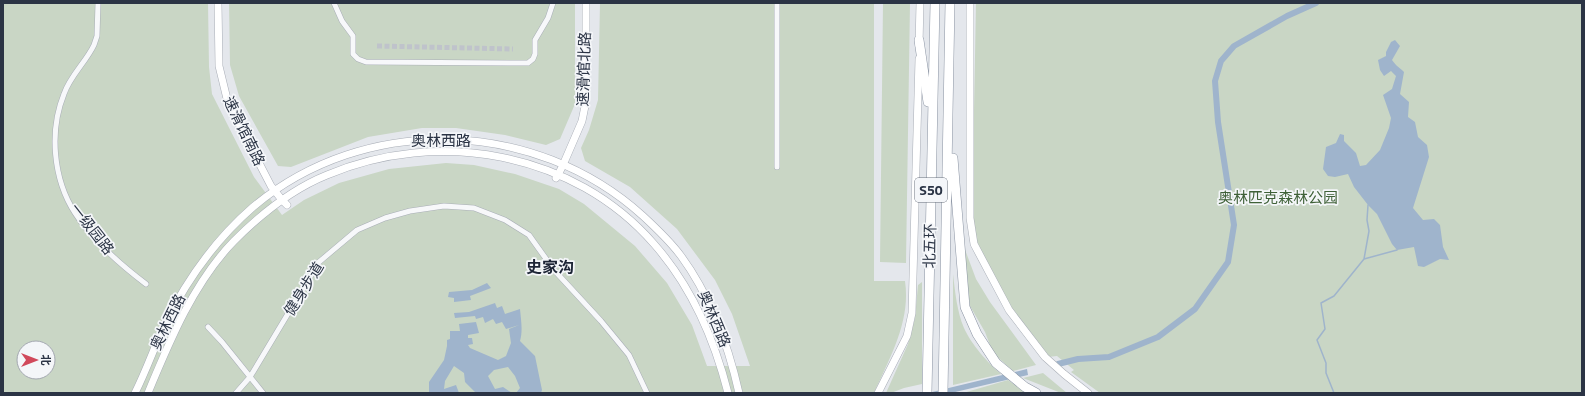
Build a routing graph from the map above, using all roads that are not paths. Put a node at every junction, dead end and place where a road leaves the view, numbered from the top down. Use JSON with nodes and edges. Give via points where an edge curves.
{"nodes":[{"id":1,"x":98,"y":3,"type":"edge"},
{"id":2,"x":218,"y":3,"type":"edge"},
{"id":3,"x":334,"y":3,"type":"edge"},
{"id":4,"x":553,"y":3,"type":"edge"},
{"id":5,"x":586,"y":3,"type":"edge"},
{"id":6,"x":777,"y":3,"type":"edge"},
{"id":7,"x":920,"y":3,"type":"edge"},
{"id":8,"x":935,"y":3,"type":"edge"},
{"id":9,"x":950,"y":3,"type":"edge"},
{"id":10,"x":970,"y":3,"type":"edge"},
{"id":11,"x":919,"y":40,"type":"junction"},
{"id":12,"x":949,"y":102,"type":"junction"},
{"id":13,"x":932,"y":127,"type":"junction"},
{"id":14,"x":563,"y":165,"type":"junction"},
{"id":15,"x":777,"y":167,"type":"dead end"},
{"id":16,"x":557,"y":176,"type":"junction"},
{"id":17,"x":275,"y":191,"type":"junction"},
{"id":18,"x":285,"y":202,"type":"junction"},
{"id":19,"x":146,"y":284,"type":"dead end"},
{"id":20,"x":208,"y":327,"type":"dead end"},
{"id":21,"x":250,"y":377,"type":"junction"},
{"id":22,"x":135,"y":393,"type":"edge"},
{"id":23,"x":148,"y":393,"type":"edge"},
{"id":24,"x":236,"y":393,"type":"edge"},
{"id":25,"x":263,"y":393,"type":"edge"},
{"id":26,"x":647,"y":393,"type":"edge"},
{"id":27,"x":728,"y":393,"type":"edge"},
{"id":28,"x":739,"y":393,"type":"edge"},
{"id":29,"x":878,"y":393,"type":"edge"},
{"id":30,"x":927,"y":393,"type":"edge"},
{"id":31,"x":943,"y":393,"type":"edge"},
{"id":32,"x":1036,"y":393,"type":"edge"},
{"id":33,"x":1088,"y":393,"type":"edge"}],
"edges":[{"from":1,"to":19,"type":"street","name":"一级园路","via":[[94,45],[64,93],[56,121],[56,159],[64,190],[75,213],[121,264]]},
{"from":2,"to":17,"type":"main road","name":"速滑馆南路","via":[[219,66],[228,103]]},
{"from":3,"to":4,"type":"street","via":[[342,21],[353,36],[353,54],[366,62],[528,63],[533,59],[535,40],[548,18]]},
{"from":5,"to":14,"type":"main road","name":"速滑馆北路","via":[[586,101],[582,120]]},
{"from":6,"to":15,"type":"street"},
{"from":7,"to":11,"type":"main road"},
{"from":8,"to":13,"type":"highway","name":"北五环","number":"S50"},
{"from":9,"to":12,"type":"highway","name":"北五环","number":"S50"},
{"from":10,"to":33,"type":"main road","via":[[970,218],[974,244],[1009,310],[1045,357]]},
{"from":11,"to":13,"type":"highway"},
{"from":11,"to":29,"type":"main road","via":[[912,313],[907,336]]},
{"from":12,"to":31,"type":"highway","name":"北五环","number":"S50"},
{"from":12,"to":32,"type":"highway","via":[[966,307],[977,334],[990,355],[1015,379]]},
{"from":13,"to":30,"type":"highway","name":"北五环","number":"S50"},
{"from":14,"to":16,"type":"main road","name":"速滑馆北路"},
{"from":14,"to":17,"type":"main road","name":"奥林西路","via":[[525,150],[491,143],[410,140],[346,155]]},
{"from":14,"to":28,"type":"main road","name":"奥林西路","via":[[586,175],[624,200],[681,256],[700,284],[716,319],[728,348]]},
{"from":16,"to":18,"type":"main road","name":"奥林西路","via":[[538,167],[496,156],[462,152],[421,152],[393,155],[352,166],[320,178]]},
{"from":16,"to":27,"type":"main road","name":"奥林西路","via":[[584,188],[613,207],[646,235],[670,263],[688,288],[703,318],[719,359]]},
{"from":17,"to":18,"type":"main road","name":"速滑馆南路"},
{"from":17,"to":22,"type":"main road","name":"奥林西路","via":[[232,226],[199,266],[165,326]]},
{"from":18,"to":23,"type":"main road","name":"奥林西路","via":[[239,236],[214,264],[195,293]]},
{"from":20,"to":21,"type":"street"},
{"from":21,"to":24,"type":"street","name":"健身步道"},
{"from":21,"to":25,"type":"street"},
{"from":21,"to":26,"type":"street","name":"健身步道","via":[[319,262],[357,230],[410,211],[444,206],[474,208],[505,220],[529,235],[554,270],[629,356]]}]}
